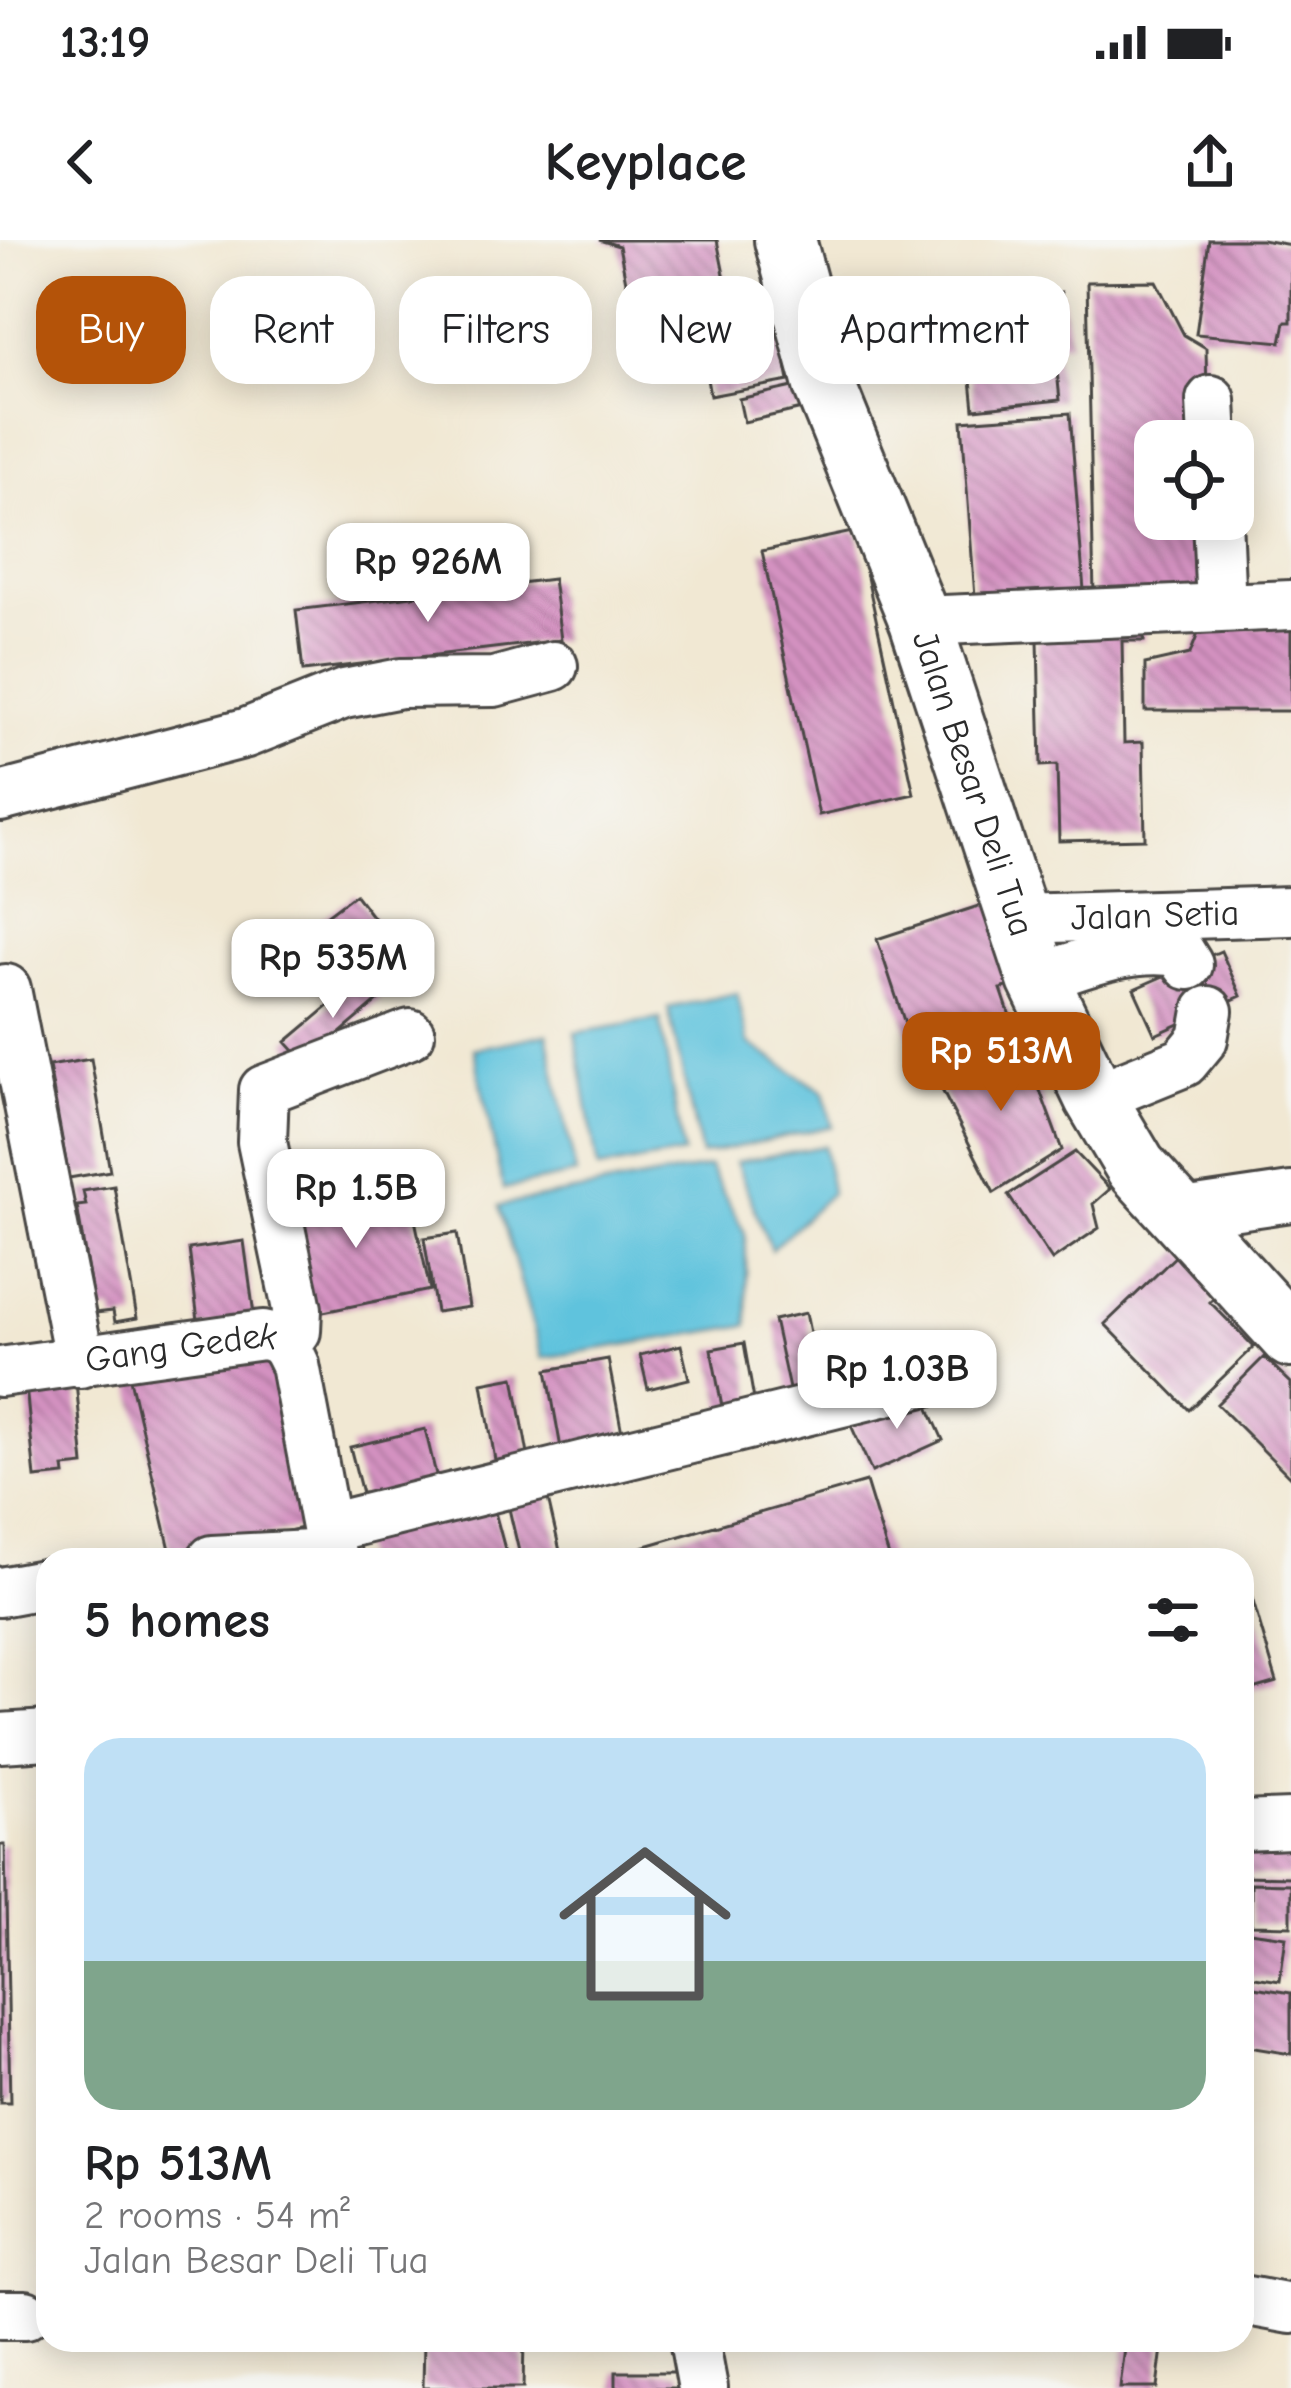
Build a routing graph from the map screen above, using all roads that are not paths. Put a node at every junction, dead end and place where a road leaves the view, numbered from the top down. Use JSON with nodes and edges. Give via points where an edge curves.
{"nodes":[{"id":1,"x":785,"y":240,"type":"edge"},
{"id":2,"x":1218,"y":540,"type":"edge"},
{"id":3,"x":1291,"y":605,"type":"edge"},
{"id":4,"x":1221,"y":607,"type":"junction"},
{"id":5,"x":920,"y":620,"type":"junction"},
{"id":6,"x":553,"y":666,"type":"dead end"},
{"id":7,"x":0,"y":797,"type":"edge"},
{"id":8,"x":1291,"y":911,"type":"edge"},
{"id":9,"x":1018,"y":920,"type":"junction"},
{"id":10,"x":1188,"y":965,"type":"dead end"},
{"id":11,"x":1038,"y":979,"type":"junction"},
{"id":12,"x":6,"y":988,"type":"dead end"},
{"id":13,"x":1208,"y":1011,"type":"dead end"},
{"id":14,"x":410,"y":1034,"type":"dead end"},
{"id":15,"x":1095,"y":1098,"type":"junction"},
{"id":16,"x":1291,"y":1196,"type":"edge"},
{"id":17,"x":1176,"y":1214,"type":"junction"},
{"id":18,"x":1291,"y":1337,"type":"edge"},
{"id":19,"x":285,"y":1344,"type":"junction"},
{"id":20,"x":80,"y":1363,"type":"junction"},
{"id":21,"x":0,"y":1372,"type":"edge"},
{"id":22,"x":927,"y":1382,"type":"dead end"},
{"id":23,"x":330,"y":1547,"type":"edge"},
{"id":24,"x":36,"y":1585,"type":"edge"},
{"id":25,"x":0,"y":1592,"type":"edge"},
{"id":26,"x":36,"y":1736,"type":"edge"},
{"id":27,"x":0,"y":1738,"type":"edge"},
{"id":28,"x":1291,"y":1825,"type":"edge"},
{"id":29,"x":1254,"y":1826,"type":"edge"},
{"id":30,"x":1254,"y":2302,"type":"edge"},
{"id":31,"x":1291,"y":2309,"type":"edge"},
{"id":32,"x":696,"y":2352,"type":"edge"},
{"id":33,"x":703,"y":2388,"type":"edge"}],
"edges":[{"from":1,"to":5,"type":"main road","name":"Jalan Besar Deli Tua","via":[[824,385]]},
{"from":2,"to":4,"type":"street"},
{"from":3,"to":4,"type":"street"},
{"from":4,"to":5,"type":"street"},
{"from":5,"to":9,"type":"main road","name":"Jalan Besar Deli Tua"},
{"from":6,"to":7,"type":"street","via":[[494,682],[401,683],[344,694],[246,733]]},
{"from":8,"to":9,"type":"street","name":"Jalan Setia"},
{"from":9,"to":11,"type":"main road","name":"Jalan Besar Deli Tua"},
{"from":10,"to":11,"type":"street","via":[[1180,952],[1152,948]]},
{"from":11,"to":15,"type":"main road","name":"Jalan Besar Deli Tua"},
{"from":12,"to":20,"type":"street"},
{"from":13,"to":15,"type":"street","via":[[1203,1039],[1184,1062]]},
{"from":14,"to":19,"type":"street","via":[[264,1090],[262,1142],[297,1310],[296,1331]]},
{"from":15,"to":17,"type":"main road","name":"Jalan Besar Deli Tua"},
{"from":16,"to":17,"type":"street"},
{"from":17,"to":18,"type":"main road","name":"Jalan Besar Deli Tua"},
{"from":19,"to":20,"type":"street","name":"Gang Gedek","via":[[263,1335]]},
{"from":19,"to":23,"type":"street","name":"Gang Gedek"},
{"from":20,"to":21,"type":"street","name":"Gang Gedek"},
{"from":22,"to":23,"type":"street"},
{"from":24,"to":25,"type":"street"},
{"from":26,"to":27,"type":"street"},
{"from":28,"to":29,"type":"street"},
{"from":30,"to":31,"type":"street"},
{"from":32,"to":33,"type":"street"}]}
